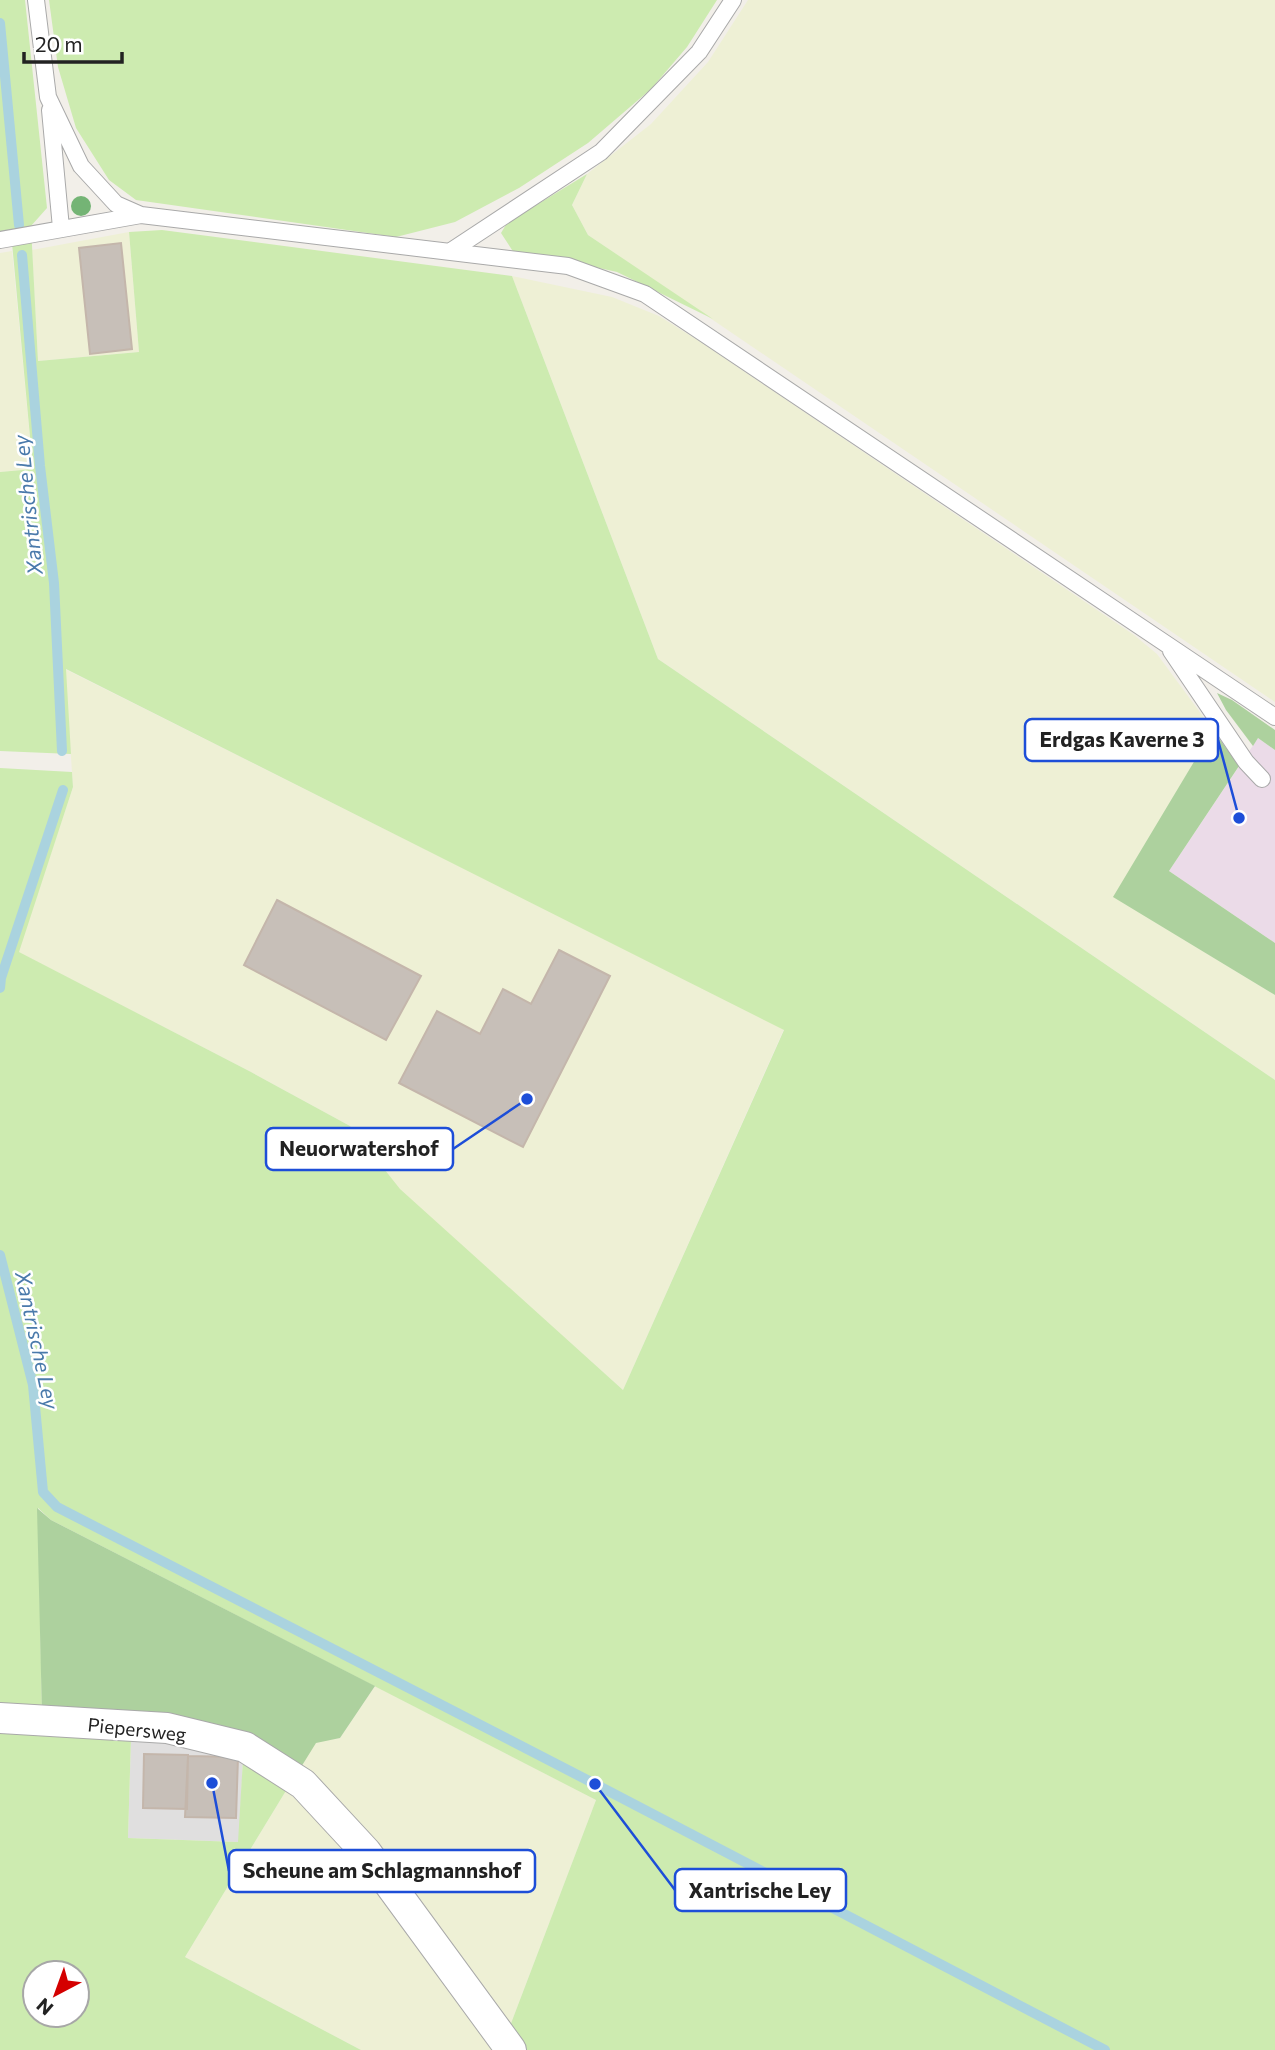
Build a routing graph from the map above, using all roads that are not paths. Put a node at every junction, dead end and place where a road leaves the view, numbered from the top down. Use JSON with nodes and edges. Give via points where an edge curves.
{"nodes":[{"id":1,"x":36,"y":0,"type":"edge"},
{"id":2,"x":733,"y":0,"type":"edge"},
{"id":3,"x":48,"y":97,"type":"junction"},
{"id":4,"x":141,"y":215,"type":"junction"},
{"id":5,"x":61,"y":228,"type":"junction"},
{"id":6,"x":0,"y":240,"type":"edge"},
{"id":7,"x":451,"y":251,"type":"junction"},
{"id":8,"x":1165,"y":643,"type":"junction"},
{"id":9,"x":1275,"y":718,"type":"edge"},
{"id":10,"x":1262,"y":779,"type":"dead end"},
{"id":11,"x":0,"y":1718,"type":"edge"},
{"id":12,"x":511,"y":2050,"type":"edge"}],
"edges":[{"from":1,"to":3,"type":"lane"},
{"from":2,"to":7,"type":"lane","via":[[699,52],[601,152]]},
{"from":3,"to":4,"type":"lane","via":[[81,166],[116,204]]},
{"from":3,"to":5,"type":"lane"},
{"from":4,"to":5,"type":"lane"},
{"from":4,"to":7,"type":"lane"},
{"from":5,"to":6,"type":"lane"},
{"from":7,"to":8,"type":"lane","via":[[568,266],[645,294]]},
{"from":8,"to":9,"type":"lane"},
{"from":8,"to":10,"type":"lane"},
{"from":11,"to":12,"type":"street","name":"Piepersweg","via":[[167,1728],[245,1747],[303,1784],[366,1852]]}]}
